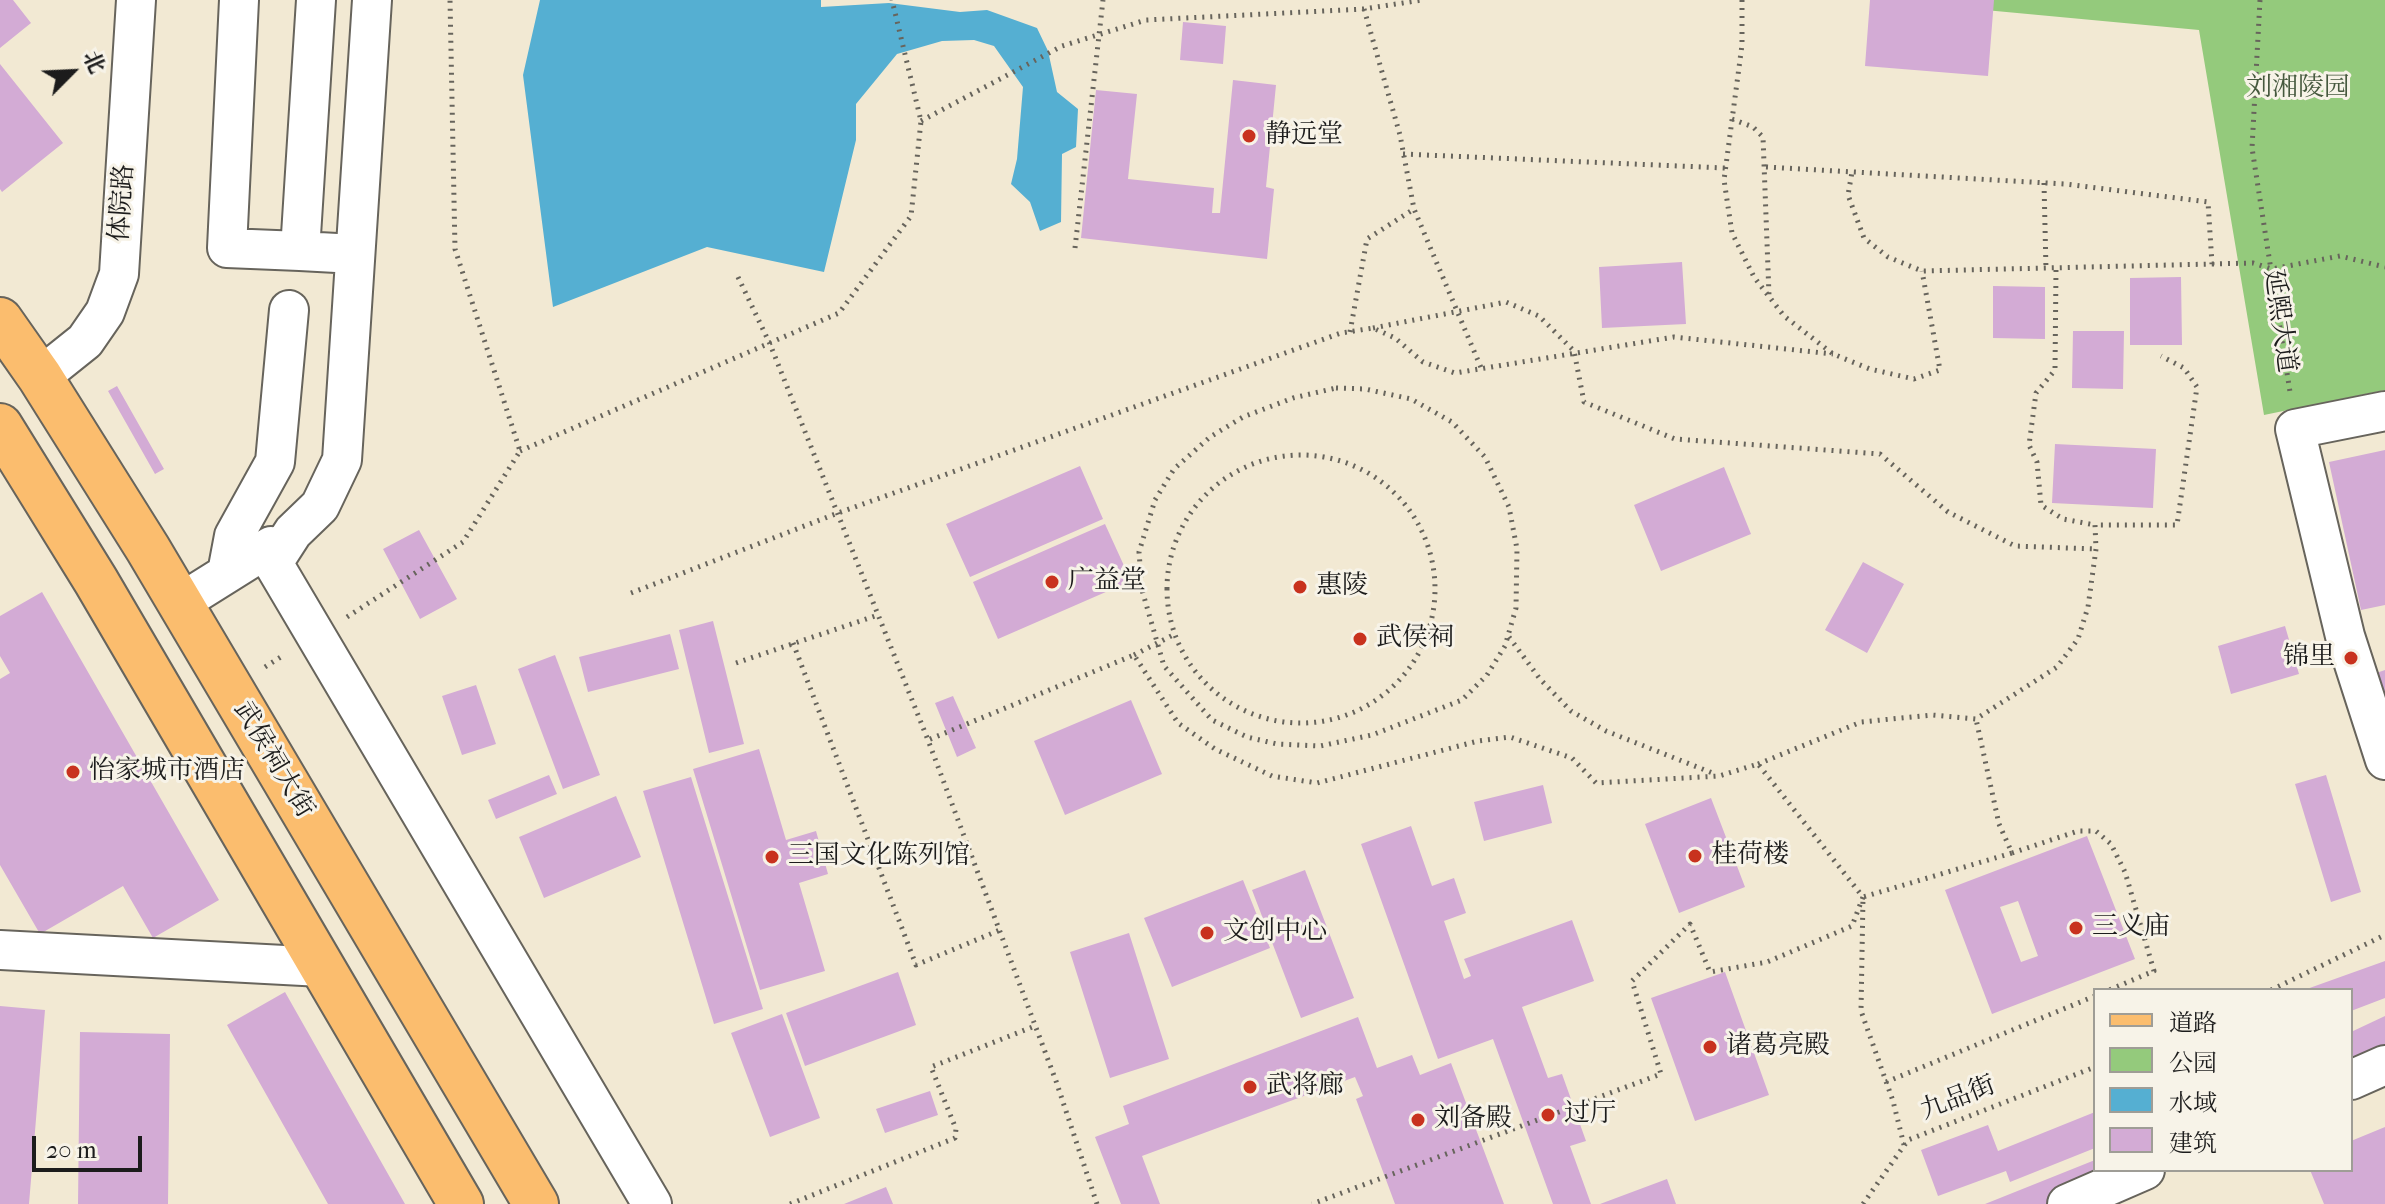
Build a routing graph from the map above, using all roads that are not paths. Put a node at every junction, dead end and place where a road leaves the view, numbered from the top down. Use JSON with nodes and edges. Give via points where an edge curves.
{"nodes":[{"id":1,"x":136,"y":0,"type":"edge"},
{"id":2,"x":239,"y":0,"type":"edge"},
{"id":3,"x":316,"y":0,"type":"edge"},
{"id":4,"x":372,"y":0,"type":"edge"},
{"id":5,"x":300,"y":251,"type":"junction"},
{"id":6,"x":355,"y":254,"type":"junction"},
{"id":7,"x":289,"y":310,"type":"dead end"},
{"id":8,"x":0,"y":320,"type":"edge"},
{"id":9,"x":40,"y":377,"type":"junction"},
{"id":10,"x":2385,"y":411,"type":"edge"},
{"id":11,"x":0,"y":426,"type":"edge"},
{"id":12,"x":273,"y":563,"type":"junction"},
{"id":13,"x":227,"y":573,"type":"junction"},
{"id":14,"x":180,"y":603,"type":"junction"},
{"id":15,"x":2385,"y":760,"type":"edge"},
{"id":16,"x":0,"y":950,"type":"edge"},
{"id":17,"x":322,"y":967,"type":"junction"},
{"id":18,"x":2385,"y":1065,"type":"edge"},
{"id":19,"x":2353,"y":1079,"type":"edge"},
{"id":20,"x":2140,"y":1172,"type":"edge"},
{"id":21,"x":461,"y":1204,"type":"edge"},
{"id":22,"x":536,"y":1204,"type":"edge"},
{"id":23,"x":652,"y":1204,"type":"edge"},
{"id":24,"x":2067,"y":1204,"type":"edge"}],
"edges":[{"from":1,"to":9,"type":"street","name":"体院路","via":[[119,274],[105,312],[85,341]]},
{"from":2,"to":5,"type":"street","via":[[227,248]]},
{"from":3,"to":5,"type":"street"},
{"from":4,"to":6,"type":"street"},
{"from":5,"to":6,"type":"street"},
{"from":6,"to":12,"type":"street","via":[[342,460],[320,506],[293,532]]},
{"from":7,"to":13,"type":"street","via":[[275,462],[234,536]]},
{"from":8,"to":9,"type":"main road","name":"武侯祠大街"},
{"from":9,"to":14,"type":"main road","name":"武侯祠大街"},
{"from":10,"to":15,"type":"street","via":[[2295,429],[2345,636]]},
{"from":11,"to":17,"type":"main road"},
{"from":12,"to":13,"type":"street","via":[[271,546]]},
{"from":12,"to":23,"type":"street"},
{"from":13,"to":14,"type":"street"},
{"from":14,"to":22,"type":"main road","name":"武侯祠大街"},
{"from":16,"to":17,"type":"street"},
{"from":17,"to":21,"type":"main road"},
{"from":18,"to":19,"type":"street"},
{"from":20,"to":24,"type":"street"}]}
